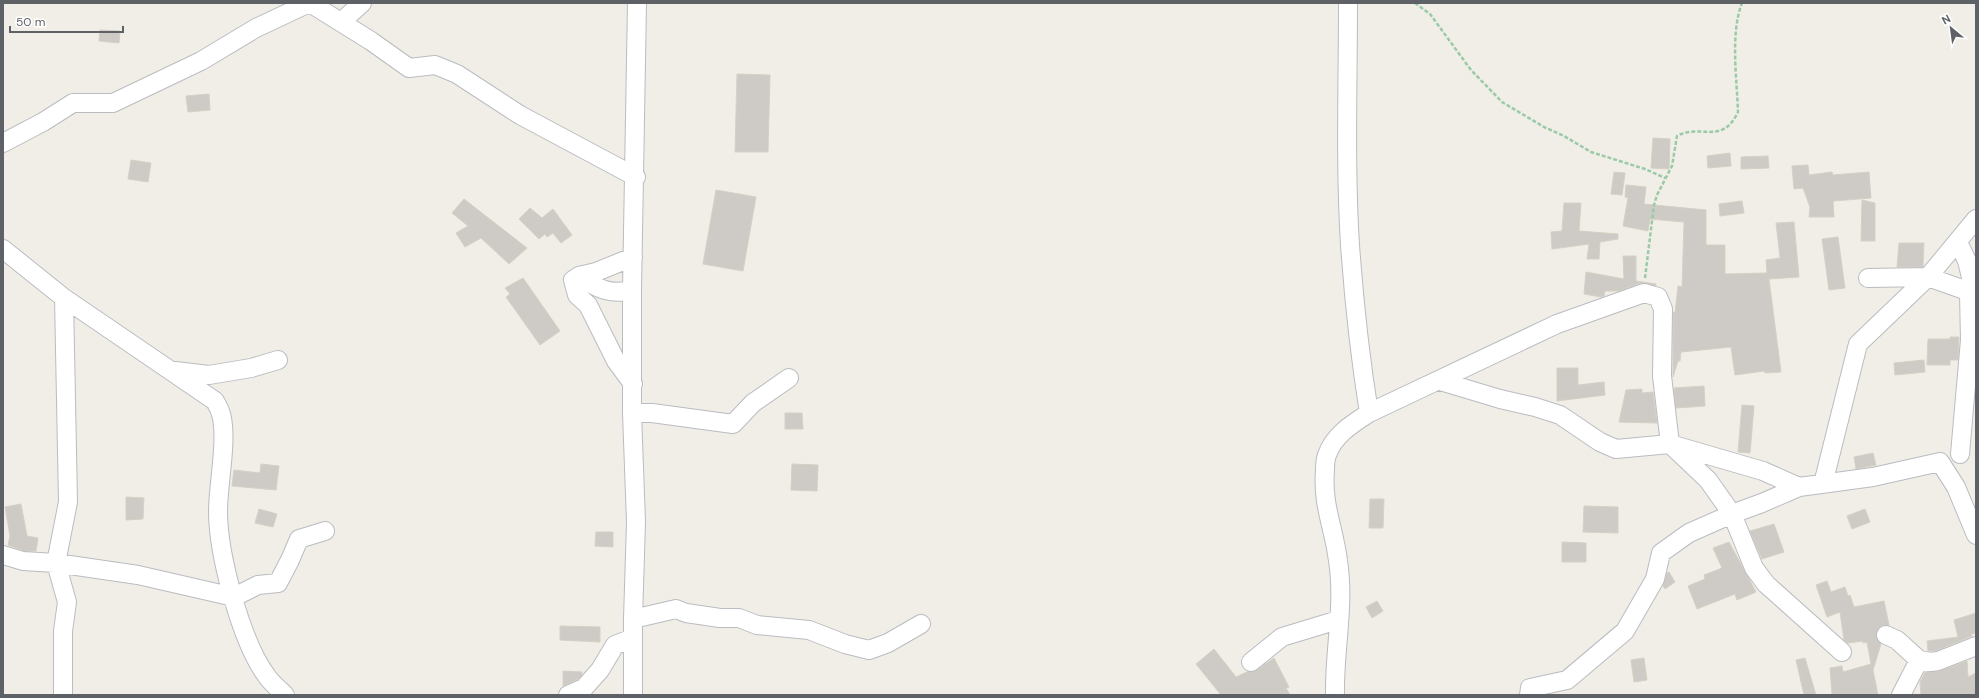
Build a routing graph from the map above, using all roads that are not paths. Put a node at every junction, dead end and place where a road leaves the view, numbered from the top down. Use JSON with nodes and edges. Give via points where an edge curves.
{"nodes":[{"id":1,"x":310,"y":3,"type":"edge"},
{"id":2,"x":362,"y":3,"type":"edge"},
{"id":3,"x":637,"y":3,"type":"edge"},
{"id":4,"x":1348,"y":3,"type":"edge"},
{"id":5,"x":341,"y":22,"type":"junction"},
{"id":6,"x":3,"y":143,"type":"edge"},
{"id":7,"x":636,"y":177,"type":"junction"},
{"id":8,"x":1976,"y":219,"type":"edge"},
{"id":9,"x":1958,"y":242,"type":"junction"},
{"id":10,"x":3,"y":249,"type":"edge"},
{"id":11,"x":633,"y":257,"type":"junction"},
{"id":12,"x":579,"y":276,"type":"junction"},
{"id":13,"x":1928,"y":277,"type":"junction"},
{"id":14,"x":1868,"y":278,"type":"dead end"},
{"id":15,"x":632,"y":290,"type":"junction"},
{"id":16,"x":1973,"y":294,"type":"edge"},
{"id":17,"x":64,"y":298,"type":"junction"},
{"id":18,"x":278,"y":360,"type":"dead end"},
{"id":19,"x":170,"y":370,"type":"junction"},
{"id":20,"x":789,"y":378,"type":"dead end"},
{"id":21,"x":1440,"y":381,"type":"junction"},
{"id":22,"x":633,"y":384,"type":"junction"},
{"id":23,"x":632,"y":413,"type":"junction"},
{"id":24,"x":1369,"y":413,"type":"junction"},
{"id":25,"x":1670,"y":444,"type":"junction"},
{"id":26,"x":1960,"y":454,"type":"junction"},
{"id":27,"x":1940,"y":462,"type":"junction"},
{"id":28,"x":1823,"y":484,"type":"junction"},
{"id":29,"x":1799,"y":487,"type":"junction"},
{"id":30,"x":1956,"y":487,"type":"junction"},
{"id":31,"x":1732,"y":514,"type":"junction"},
{"id":32,"x":325,"y":531,"type":"dead end"},
{"id":33,"x":1976,"y":535,"type":"edge"},
{"id":34,"x":3,"y":555,"type":"edge"},
{"id":35,"x":56,"y":563,"type":"junction"},
{"id":36,"x":234,"y":597,"type":"junction"},
{"id":37,"x":633,"y":619,"type":"junction"},
{"id":38,"x":1338,"y":620,"type":"junction"},
{"id":39,"x":921,"y":624,"type":"dead end"},
{"id":40,"x":1886,"y":635,"type":"dead end"},
{"id":41,"x":633,"y":638,"type":"junction"},
{"id":42,"x":1976,"y":646,"type":"edge"},
{"id":43,"x":1842,"y":652,"type":"dead end"},
{"id":44,"x":1919,"y":660,"type":"junction"},
{"id":45,"x":1251,"y":662,"type":"dead end"},
{"id":46,"x":63,"y":695,"type":"edge"},
{"id":47,"x":285,"y":695,"type":"edge"},
{"id":48,"x":568,"y":695,"type":"edge"},
{"id":49,"x":633,"y":695,"type":"edge"},
{"id":50,"x":1335,"y":695,"type":"edge"},
{"id":51,"x":1529,"y":695,"type":"edge"},
{"id":52,"x":1901,"y":695,"type":"edge"}],
"edges":[{"from":1,"to":5,"type":"street"},
{"from":1,"to":6,"type":"street","via":[[256,28],[201,61],[113,102],[73,103]]},
{"from":2,"to":5,"type":"street"},
{"from":3,"to":7,"type":"street"},
{"from":4,"to":24,"type":"street","via":[[1347,148],[1350,245]]},
{"from":5,"to":7,"type":"street","via":[[409,68],[435,65],[457,74],[520,115]]},
{"from":7,"to":11,"type":"street"},
{"from":8,"to":9,"type":"street"},
{"from":9,"to":13,"type":"street"},
{"from":9,"to":16,"type":"street","via":[[1967,261]]},
{"from":10,"to":17,"type":"street"},
{"from":11,"to":12,"type":"street"},
{"from":11,"to":15,"type":"street"},
{"from":12,"to":15,"type":"street","via":[[608,292]]},
{"from":12,"to":22,"type":"street","via":[[574,280],[577,295],[588,306],[616,361]]},
{"from":13,"to":14,"type":"street"},
{"from":13,"to":16,"type":"street"},
{"from":13,"to":28,"type":"street","via":[[1858,344]]},
{"from":15,"to":22,"type":"street"},
{"from":16,"to":26,"type":"street"},
{"from":17,"to":19,"type":"street"},
{"from":17,"to":35,"type":"street","via":[[68,502]]},
{"from":18,"to":19,"type":"street","via":[[251,368],[209,375]]},
{"from":19,"to":36,"type":"street","via":[[215,400],[221,414],[223,433],[218,512],[221,543]]},
{"from":20,"to":23,"type":"street","via":[[753,403],[733,424],[652,413]]},
{"from":21,"to":24,"type":"street"},
{"from":21,"to":25,"type":"street","via":[[1500,399],[1535,406],[1560,416],[1600,442],[1616,449]]},
{"from":21,"to":25,"type":"street","via":[[1557,324],[1644,293],[1658,296],[1663,309],[1662,376]]},
{"from":22,"to":23,"type":"street"},
{"from":23,"to":37,"type":"street","via":[[636,522]]},
{"from":24,"to":38,"type":"street","via":[[1346,428],[1332,444],[1326,457],[1326,510],[1338,561]]},
{"from":25,"to":29,"type":"street","via":[[1763,471]]},
{"from":25,"to":31,"type":"street","via":[[1708,480]]},
{"from":26,"to":27,"type":"street"},
{"from":26,"to":30,"type":"street"},
{"from":27,"to":28,"type":"street","via":[[1874,477]]},
{"from":27,"to":30,"type":"street"},
{"from":28,"to":29,"type":"street"},
{"from":29,"to":31,"type":"street"},
{"from":30,"to":33,"type":"street"},
{"from":31,"to":43,"type":"street","via":[[1754,568],[1766,584]]},
{"from":31,"to":51,"type":"street","via":[[1689,533],[1661,553],[1656,579],[1625,631],[1567,680],[1530,688]]},
{"from":32,"to":36,"type":"street","via":[[299,539],[278,582],[258,585]]},
{"from":34,"to":35,"type":"street","via":[[23,561]]},
{"from":35,"to":36,"type":"street","via":[[138,575]]},
{"from":35,"to":46,"type":"street","via":[[67,602],[63,631]]},
{"from":36,"to":47,"type":"street","via":[[247,641],[266,676]]},
{"from":37,"to":39,"type":"street","via":[[676,609],[720,618],[739,618],[757,625],[809,630],[845,644],[870,650]]},
{"from":37,"to":41,"type":"street"},
{"from":38,"to":45,"type":"street","via":[[1282,637]]},
{"from":38,"to":50,"type":"street"},
{"from":40,"to":44,"type":"street","via":[[1897,640]]},
{"from":41,"to":48,"type":"street","via":[[615,645],[600,670],[584,688]]},
{"from":41,"to":49,"type":"street"},
{"from":42,"to":44,"type":"street","via":[[1938,661]]},
{"from":44,"to":52,"type":"street"}]}
